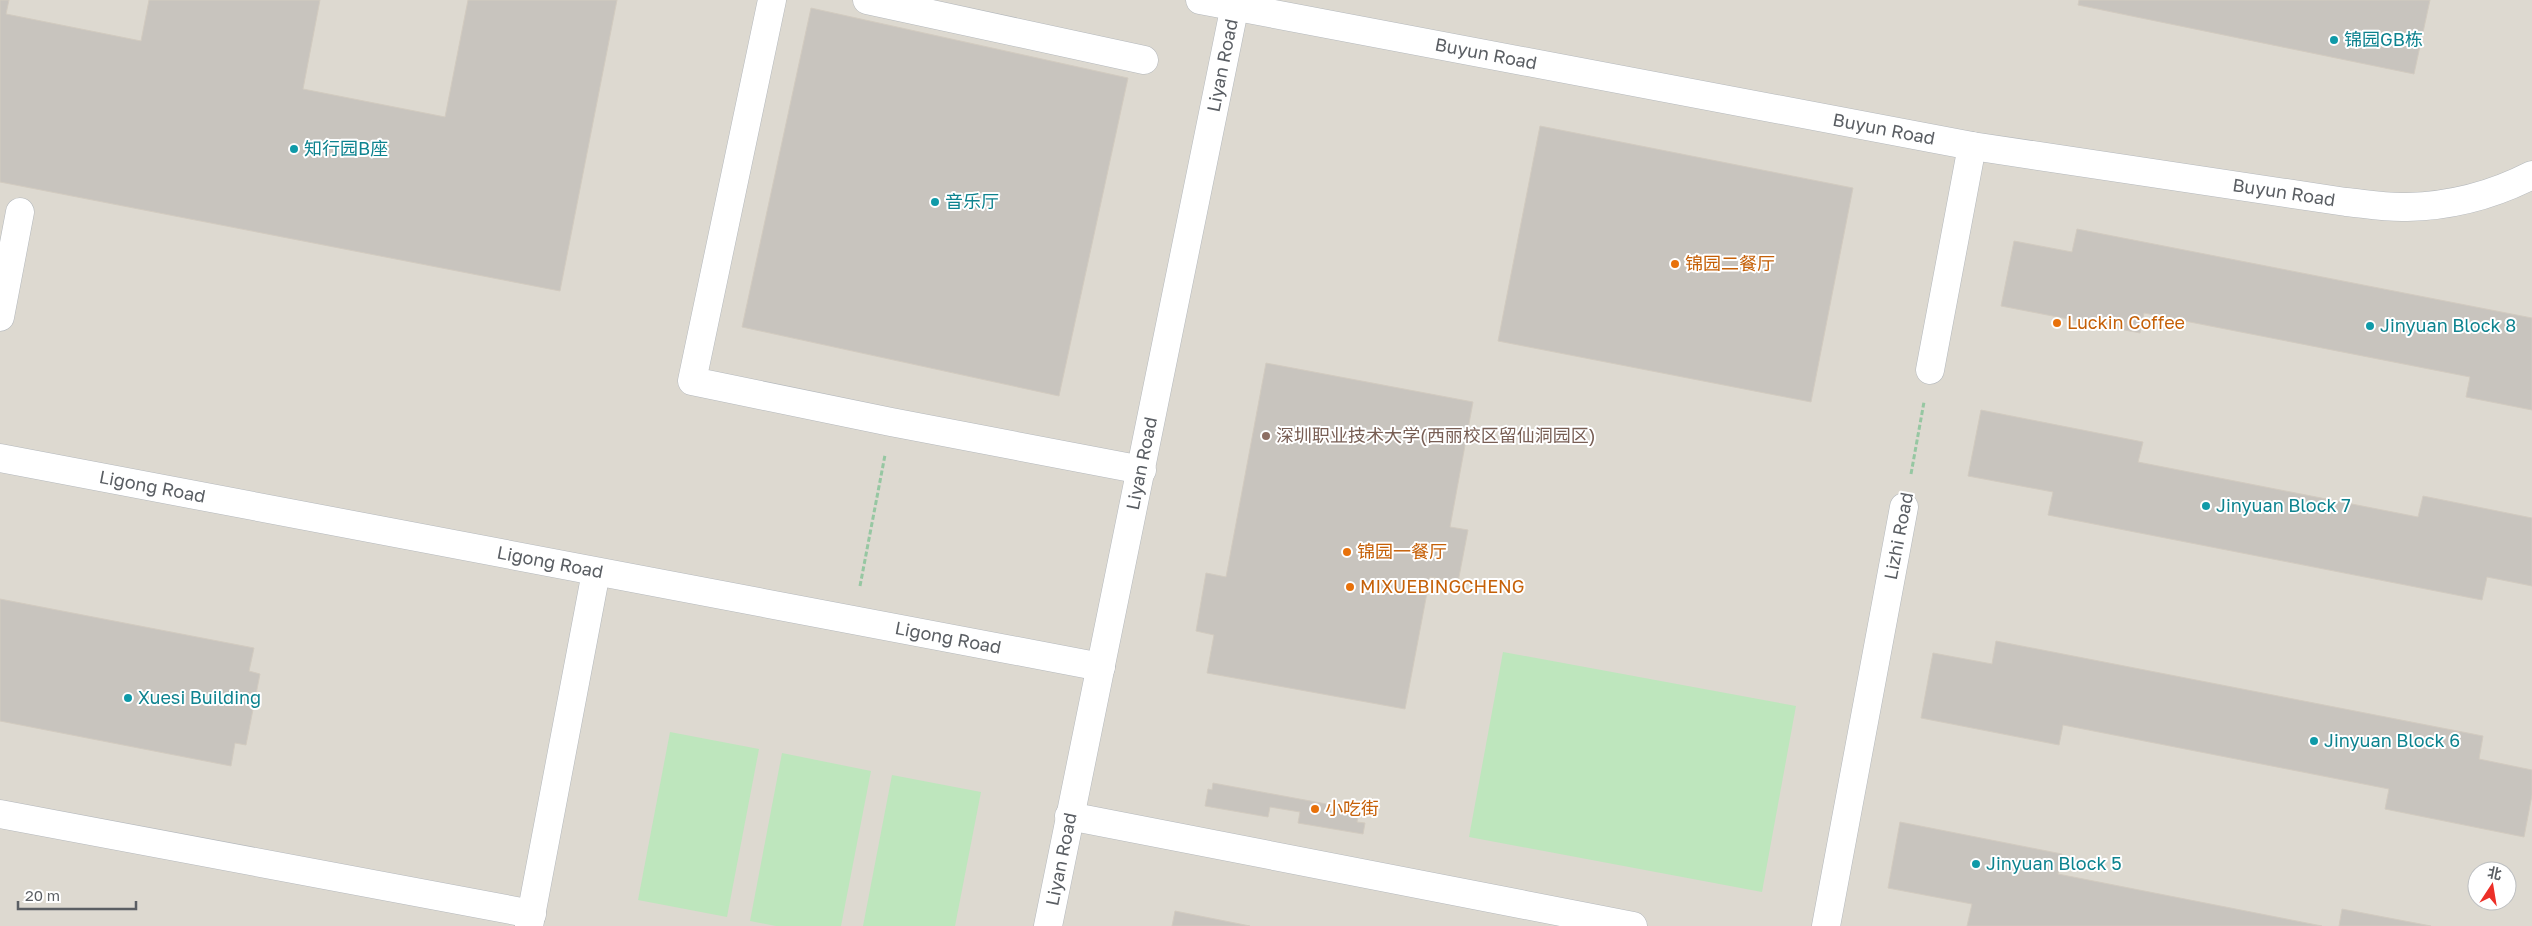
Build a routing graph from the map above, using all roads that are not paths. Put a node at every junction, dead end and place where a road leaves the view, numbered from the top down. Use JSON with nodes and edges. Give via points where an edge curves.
{"nodes":[{"id":1,"x":772,"y":0,"type":"edge"},
{"id":2,"x":868,"y":0,"type":"edge"},
{"id":3,"x":1200,"y":0,"type":"edge"},
{"id":4,"x":1236,"y":4,"type":"edge"},
{"id":5,"x":1144,"y":60,"type":"dead end"},
{"id":6,"x":1972,"y":146,"type":"junction"},
{"id":7,"x":2532,"y":174,"type":"edge"},
{"id":8,"x":20,"y":212,"type":"dead end"},
{"id":9,"x":4,"y":279,"type":"edge"},
{"id":10,"x":0,"y":316,"type":"edge"},
{"id":11,"x":1930,"y":370,"type":"road end"},
{"id":12,"x":0,"y":458,"type":"edge"},
{"id":13,"x":1142,"y":470,"type":"junction"},
{"id":14,"x":1904,"y":507,"type":"road end"},
{"id":15,"x":596,"y":572,"type":"junction"},
{"id":16,"x":1101,"y":667,"type":"junction"},
{"id":17,"x":0,"y":814,"type":"edge"},
{"id":18,"x":1069,"y":816,"type":"junction"},
{"id":19,"x":530,"y":920,"type":"edge"},
{"id":20,"x":1048,"y":926,"type":"edge"},
{"id":21,"x":1632,"y":926,"type":"edge"},
{"id":22,"x":1826,"y":926,"type":"edge"}],
"edges":[{"from":1,"to":13,"type":"street","via":[[692,382]]},
{"from":2,"to":5,"type":"street"},
{"from":3,"to":4,"type":"street","name":"Buyun Road"},
{"from":4,"to":6,"type":"street","name":"Buyun Road"},
{"from":4,"to":13,"type":"street","name":"Liyan Road"},
{"from":6,"to":7,"type":"street","name":"Buyun Road","via":[[2346,202],[2406,207],[2464,202]]},
{"from":6,"to":11,"type":"street"},
{"from":8,"to":9,"type":"street"},
{"from":9,"to":10,"type":"street"},
{"from":12,"to":15,"type":"street","name":"Ligong Road"},
{"from":13,"to":16,"type":"street","name":"Liyan Road"},
{"from":14,"to":22,"type":"street","name":"Lizhi Road"},
{"from":15,"to":16,"type":"street","name":"Ligong Road"},
{"from":15,"to":19,"type":"street"},
{"from":16,"to":18,"type":"street","name":"Liyan Road"},
{"from":17,"to":19,"type":"street"},
{"from":18,"to":20,"type":"street","name":"Liyan Road"},
{"from":18,"to":21,"type":"street"}]}
